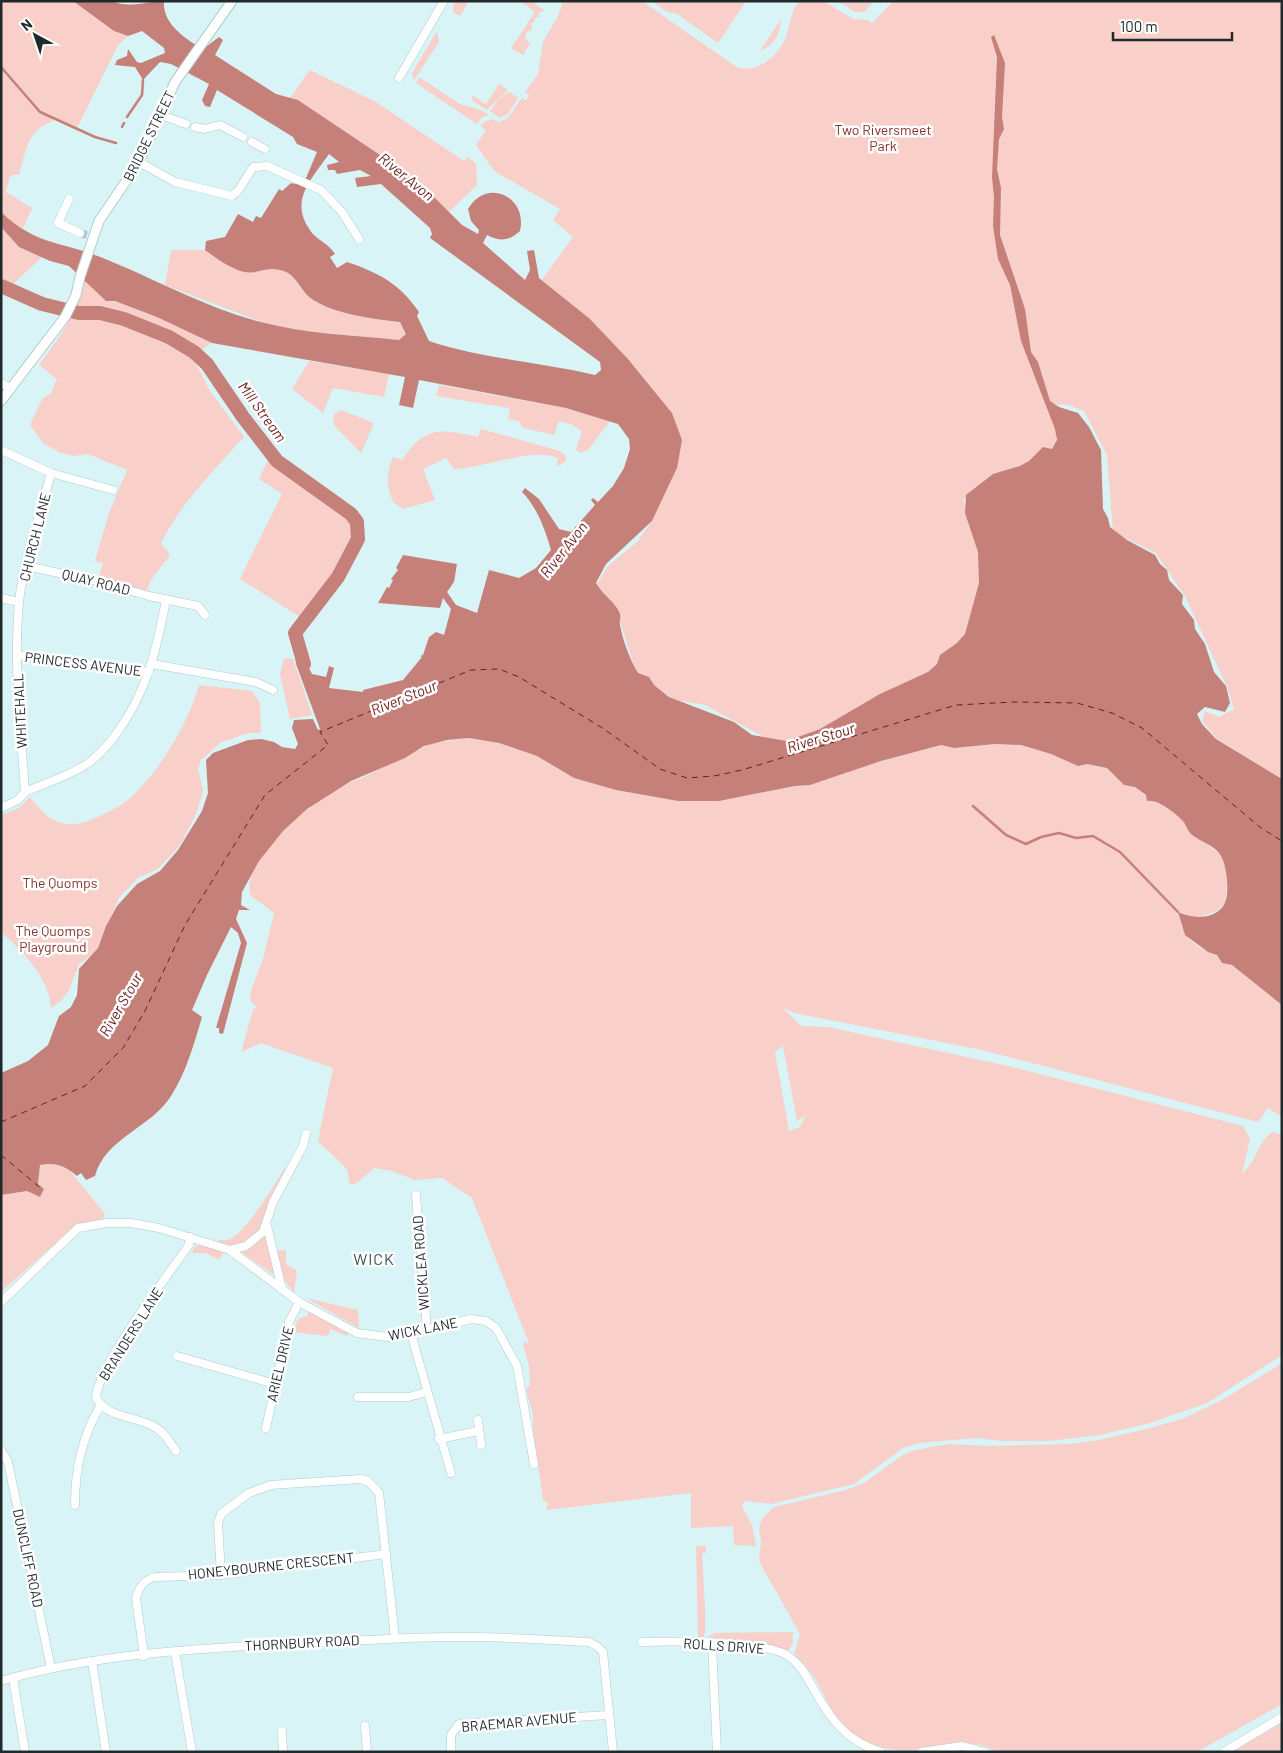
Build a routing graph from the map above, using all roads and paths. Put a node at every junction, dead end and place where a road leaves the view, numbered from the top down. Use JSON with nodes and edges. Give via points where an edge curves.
{"nodes":[{"id":1,"x":232,"y":1,"type":"edge"},
{"id":2,"x":444,"y":1,"type":"edge"},
{"id":3,"x":399,"y":78,"type":"dead end"},
{"id":4,"x":162,"y":115,"type":"junction"},
{"id":5,"x":186,"y":124,"type":"dead end"},
{"id":6,"x":195,"y":127,"type":"dead end"},
{"id":7,"x":243,"y":137,"type":"dead end"},
{"id":8,"x":252,"y":142,"type":"dead end"},
{"id":9,"x":265,"y":149,"type":"dead end"},
{"id":10,"x":139,"y":162,"type":"junction"},
{"id":11,"x":69,"y":199,"type":"dead end"},
{"id":12,"x":86,"y":235,"type":"junction"},
{"id":13,"x":359,"y":239,"type":"dead end"},
{"id":14,"x":1,"y":383,"type":"edge"},
{"id":15,"x":11,"y":389,"type":"junction"},
{"id":16,"x":1,"y":401,"type":"edge"},
{"id":17,"x":1,"y":450,"type":"edge"},
{"id":18,"x":51,"y":474,"type":"junction"},
{"id":19,"x":113,"y":490,"type":"dead end"},
{"id":20,"x":26,"y":566,"type":"junction"},
{"id":21,"x":1,"y":598,"type":"edge"},
{"id":22,"x":166,"y":600,"type":"junction"},
{"id":23,"x":19,"y":602,"type":"junction"},
{"id":24,"x":205,"y":615,"type":"dead end"},
{"id":25,"x":17,"y":655,"type":"junction"},
{"id":26,"x":152,"y":664,"type":"junction"},
{"id":27,"x":149,"y":672,"type":"junction"},
{"id":28,"x":273,"y":690,"type":"dead end"},
{"id":29,"x":25,"y":792,"type":"junction"},
{"id":30,"x":1,"y":808,"type":"edge"},
{"id":31,"x":306,"y":1134,"type":"dead end"},
{"id":32,"x":416,"y":1195,"type":"dead end"},
{"id":33,"x":267,"y":1226,"type":"junction"},
{"id":34,"x":190,"y":1237,"type":"junction"},
{"id":35,"x":230,"y":1250,"type":"junction"},
{"id":36,"x":283,"y":1290,"type":"junction"},
{"id":37,"x":1,"y":1302,"type":"edge"},
{"id":38,"x":299,"y":1302,"type":"junction"},
{"id":39,"x":427,"y":1330,"type":"junction"},
{"id":40,"x":411,"y":1334,"type":"junction"},
{"id":41,"x":177,"y":1356,"type":"dead end"},
{"id":42,"x":275,"y":1384,"type":"junction"},
{"id":43,"x":426,"y":1392,"type":"junction"},
{"id":44,"x":358,"y":1396,"type":"dead end"},
{"id":45,"x":100,"y":1406,"type":"junction"},
{"id":46,"x":478,"y":1420,"type":"dead end"},
{"id":47,"x":266,"y":1428,"type":"dead end"},
{"id":48,"x":478,"y":1431,"type":"junction"},
{"id":49,"x":440,"y":1439,"type":"junction"},
{"id":50,"x":481,"y":1445,"type":"dead end"},
{"id":51,"x":1,"y":1450,"type":"edge"},
{"id":52,"x":176,"y":1451,"type":"dead end"},
{"id":53,"x":534,"y":1464,"type":"dead end"},
{"id":54,"x":451,"y":1472,"type":"dead end"},
{"id":55,"x":271,"y":1476,"type":"dead end"},
{"id":56,"x":271,"y":1486,"type":"junction"},
{"id":57,"x":75,"y":1506,"type":"dead end"},
{"id":58,"x":386,"y":1554,"type":"junction"},
{"id":59,"x":221,"y":1575,"type":"junction"},
{"id":60,"x":394,"y":1638,"type":"junction"},
{"id":61,"x":642,"y":1642,"type":"dead end"},
{"id":62,"x":712,"y":1644,"type":"junction"},
{"id":63,"x":175,"y":1652,"type":"junction"},
{"id":64,"x":144,"y":1656,"type":"junction"},
{"id":65,"x":92,"y":1661,"type":"junction"},
{"id":66,"x":51,"y":1668,"type":"junction"},
{"id":67,"x":13,"y":1678,"type":"junction"},
{"id":68,"x":1,"y":1681,"type":"edge"},
{"id":69,"x":609,"y":1715,"type":"junction"},
{"id":70,"x":1282,"y":1717,"type":"edge"},
{"id":71,"x":365,"y":1726,"type":"dead end"},
{"id":72,"x":282,"y":1731,"type":"dead end"},
{"id":73,"x":25,"y":1752,"type":"edge"},
{"id":74,"x":106,"y":1752,"type":"edge"},
{"id":75,"x":192,"y":1752,"type":"edge"},
{"id":76,"x":283,"y":1752,"type":"edge"},
{"id":77,"x":367,"y":1752,"type":"edge"},
{"id":78,"x":451,"y":1752,"type":"edge"},
{"id":79,"x":613,"y":1752,"type":"edge"},
{"id":80,"x":717,"y":1752,"type":"edge"},
{"id":81,"x":881,"y":1752,"type":"edge"},
{"id":82,"x":922,"y":1752,"type":"edge"},
{"id":83,"x":985,"y":1752,"type":"edge"},
{"id":84,"x":1224,"y":1752,"type":"edge"}],
"edges":[{"from":1,"to":4,"type":"street","name":"BRIDGE STREET","via":[[182,72]]},
{"from":2,"to":3,"type":"street"},
{"from":4,"to":5,"type":"street"},
{"from":4,"to":10,"type":"street","name":"BRIDGE STREET"},
{"from":6,"to":7,"type":"street","via":[[205,129],[220,125]]},
{"from":8,"to":9,"type":"street"},
{"from":10,"to":12,"type":"street","name":"BRIDGE STREET"},
{"from":10,"to":13,"type":"street","via":[[175,182],[224,196],[232,196],[238,191],[253,167],[267,166],[323,192],[342,212]]},
{"from":11,"to":12,"type":"street","via":[[58,223]]},
{"from":12,"to":15,"type":"street","name":"BRIDGE STREET","via":[[89,250],[74,301]]},
{"from":14,"to":15,"type":"street"},
{"from":15,"to":16,"type":"street","name":"BRIDGE STREET"},
{"from":17,"to":18,"type":"street"},
{"from":18,"to":19,"type":"street"},
{"from":18,"to":20,"type":"street","name":"CHURCH LANE"},
{"from":20,"to":22,"type":"street","name":"QUAY ROAD"},
{"from":20,"to":23,"type":"street","name":"CHURCH LANE"},
{"from":21,"to":23,"type":"street"},
{"from":22,"to":24,"type":"street","name":"QUAY ROAD","via":[[198,606]]},
{"from":22,"to":26,"type":"street"},
{"from":23,"to":25,"type":"street","name":"WHITEHALL"},
{"from":25,"to":27,"type":"street","name":"PRINCESS AVENUE"},
{"from":25,"to":29,"type":"street","name":"WHITEHALL"},
{"from":26,"to":27,"type":"street"},
{"from":26,"to":28,"type":"street","via":[[256,682]]},
{"from":27,"to":29,"type":"street","via":[[130,716],[107,746],[87,764]]},
{"from":29,"to":30,"type":"street","via":[[18,800]]},
{"from":31,"to":33,"type":"street","via":[[303,1146],[273,1202]]},
{"from":32,"to":39,"type":"street","name":"WICKLEA ROAD"},
{"from":33,"to":35,"type":"street","via":[[253,1243]]},
{"from":33,"to":36,"type":"street"},
{"from":34,"to":35,"type":"street","name":"WICK LANE"},
{"from":34,"to":37,"type":"street","name":"WICK LANE","via":[[131,1223],[83,1226],[72,1232]]},
{"from":34,"to":45,"type":"street","name":"BRANDERS LANE","via":[[189,1245],[114,1357],[97,1390]]},
{"from":35,"to":36,"type":"street","name":"WICK LANE"},
{"from":36,"to":38,"type":"street","name":"WICK LANE"},
{"from":38,"to":40,"type":"street","name":"WICK LANE","via":[[357,1333],[387,1337]]},
{"from":38,"to":42,"type":"street","name":"ARIEL DRIVE","via":[[289,1322]]},
{"from":39,"to":40,"type":"street","name":"WICK LANE"},
{"from":39,"to":53,"type":"street","name":"WICK LANE","via":[[471,1319],[486,1321],[496,1328],[517,1366]]},
{"from":40,"to":43,"type":"street"},
{"from":41,"to":42,"type":"street"},
{"from":42,"to":47,"type":"street","name":"ARIEL DRIVE"},
{"from":43,"to":44,"type":"street","via":[[409,1397]]},
{"from":43,"to":49,"type":"street"},
{"from":45,"to":52,"type":"street","via":[[152,1425],[161,1431]]},
{"from":45,"to":57,"type":"street","via":[[87,1431],[77,1463]]},
{"from":46,"to":48,"type":"street"},
{"from":48,"to":49,"type":"street"},
{"from":48,"to":50,"type":"street"},
{"from":49,"to":54,"type":"street"},
{"from":51,"to":66,"type":"street","name":"DUNCLIFF ROAD","via":[[8,1462]]},
{"from":55,"to":56,"type":"street"},
{"from":56,"to":58,"type":"street","via":[[368,1481],[379,1493]]},
{"from":56,"to":59,"type":"street","via":[[249,1493],[221,1514],[218,1523]]},
{"from":58,"to":59,"type":"street","name":"HONEYBOURNE CRESCENT"},
{"from":58,"to":60,"type":"street"},
{"from":59,"to":64,"type":"street","name":"HONEYBOURNE CRESCENT","via":[[147,1579],[136,1598]]},
{"from":60,"to":63,"type":"street","name":"THORNBURY ROAD"},
{"from":60,"to":69,"type":"street","name":"THORNBURY ROAD","via":[[468,1637],[589,1642],[603,1652]]},
{"from":61,"to":62,"type":"street","name":"ROLLS DRIVE"},
{"from":62,"to":80,"type":"street"},
{"from":62,"to":81,"type":"street","name":"ROLLS DRIVE","via":[[762,1646],[788,1656],[805,1674],[834,1723],[848,1737]]},
{"from":63,"to":64,"type":"street","name":"THORNBURY ROAD"},
{"from":63,"to":75,"type":"street"},
{"from":64,"to":65,"type":"street","name":"THORNBURY ROAD"},
{"from":65,"to":66,"type":"street","name":"THORNBURY ROAD"},
{"from":65,"to":74,"type":"street"},
{"from":66,"to":67,"type":"street","name":"THORNBURY ROAD"},
{"from":67,"to":68,"type":"street","name":"THORNBURY ROAD"},
{"from":67,"to":73,"type":"street"},
{"from":69,"to":78,"type":"street","name":"BRAEMAR AVENUE","via":[[459,1724],[451,1735]]},
{"from":69,"to":79,"type":"street"},
{"from":70,"to":84,"type":"street"},
{"from":71,"to":77,"type":"street"},
{"from":72,"to":76,"type":"street"},
{"from":82,"to":83,"type":"street","via":[[962,1746]]}]}
